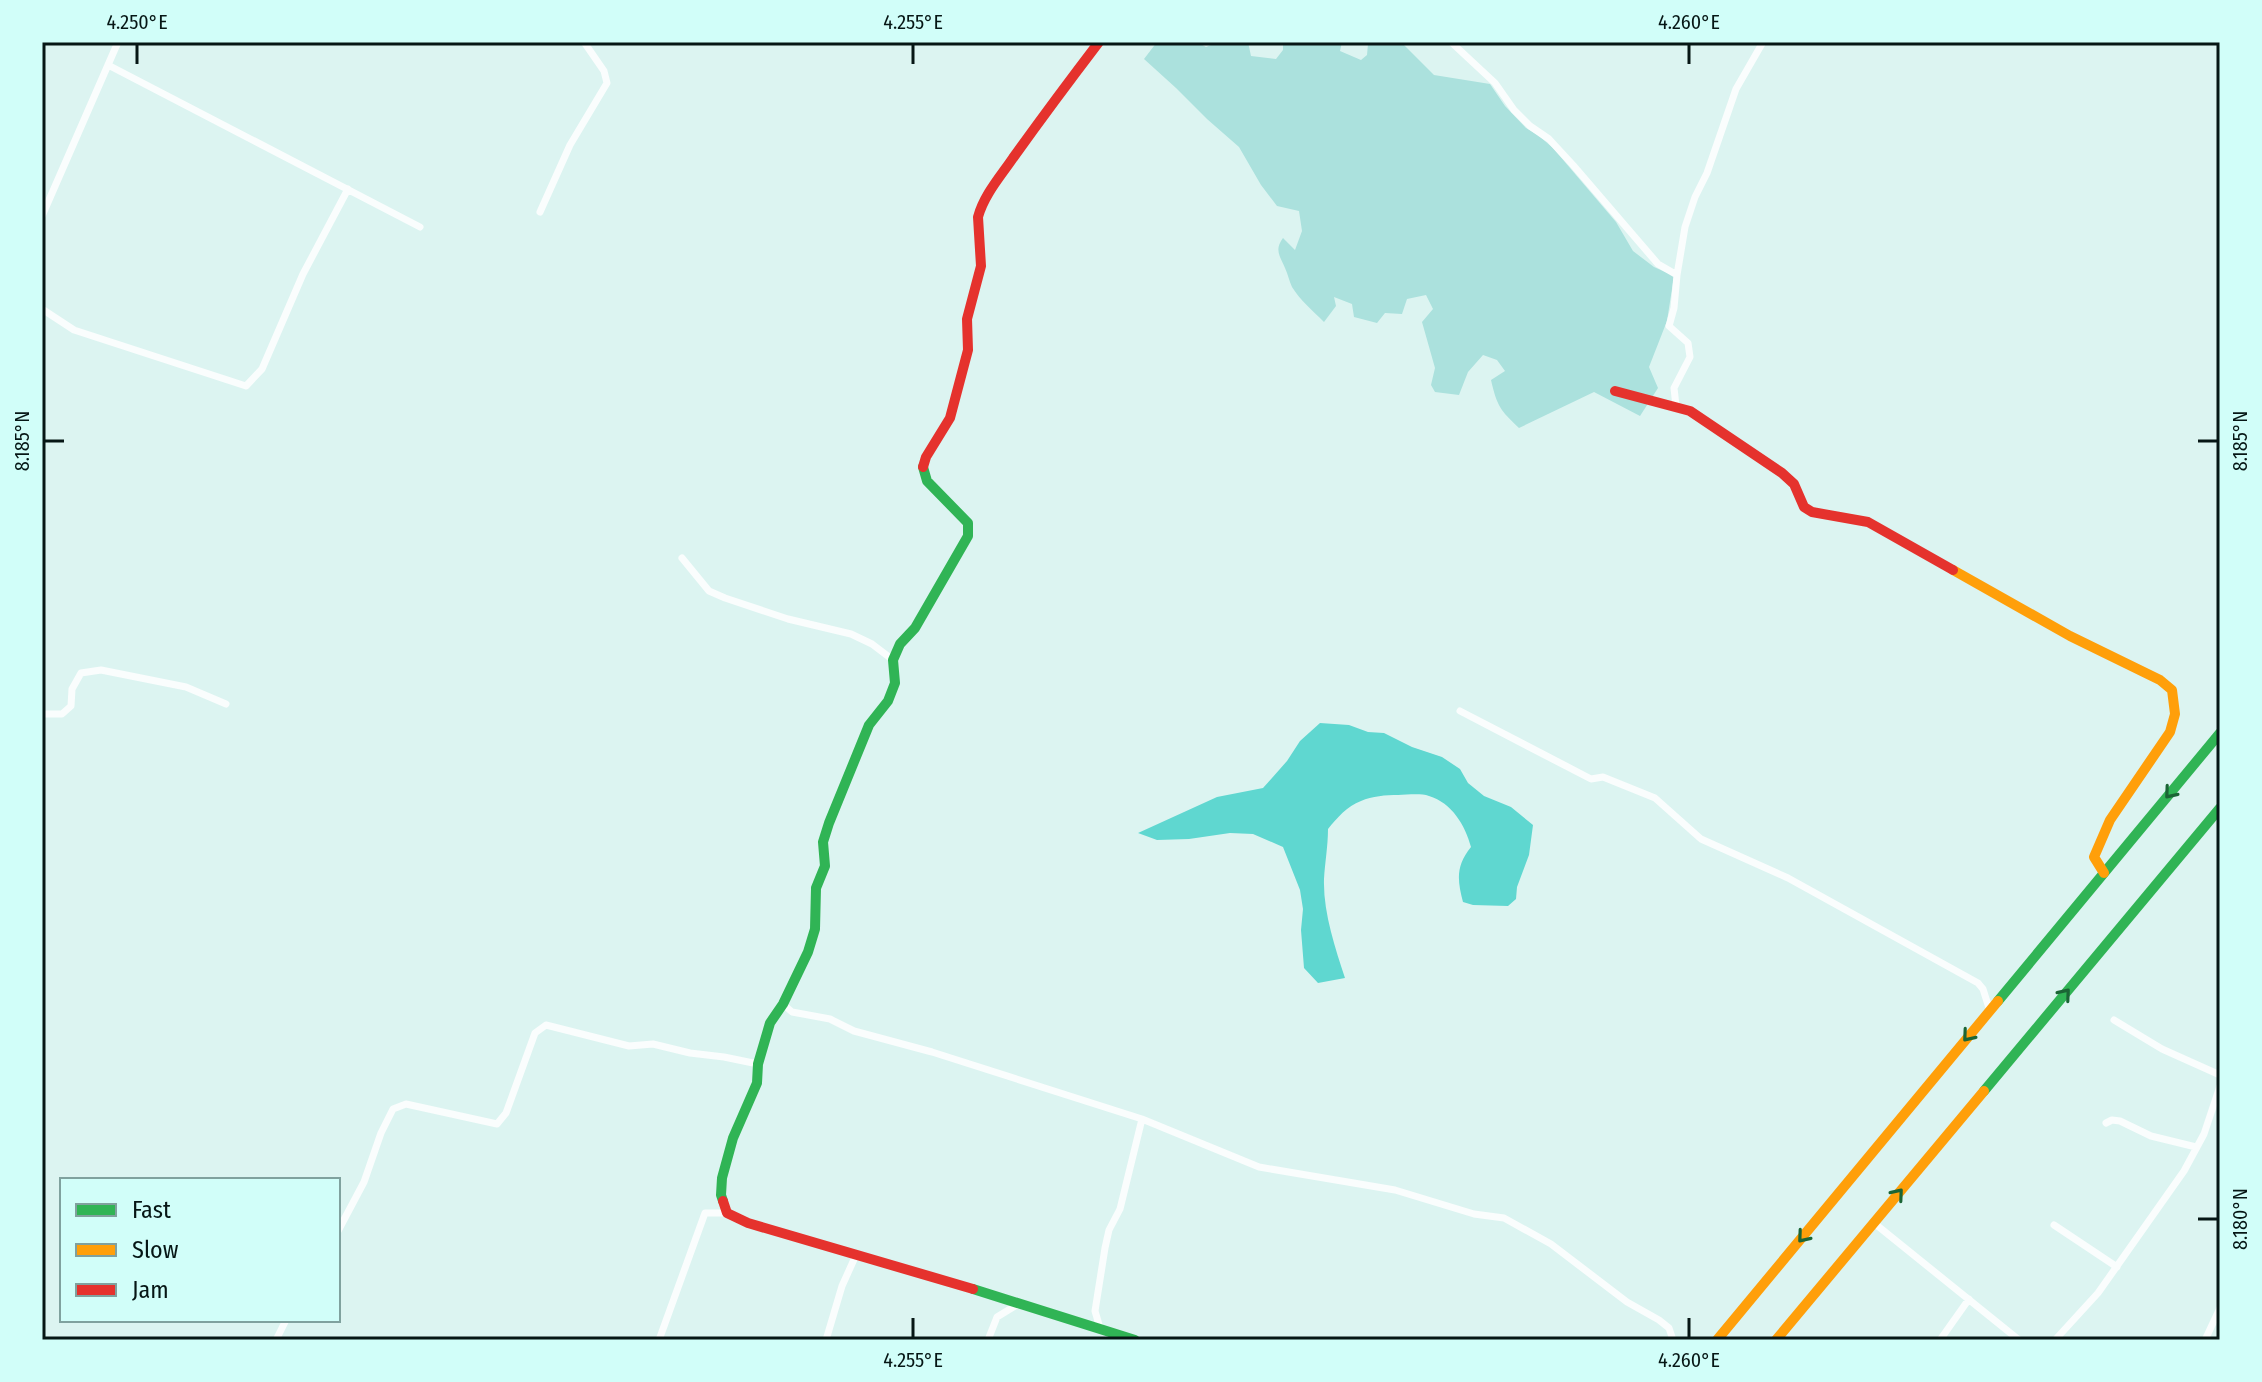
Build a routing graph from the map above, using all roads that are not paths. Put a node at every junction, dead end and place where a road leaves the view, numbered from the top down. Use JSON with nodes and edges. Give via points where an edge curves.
{"nodes":[{"id":1,"x":118,"y":42,"type":"edge"},
{"id":2,"x":584,"y":42,"type":"edge"},
{"id":3,"x":1099,"y":42,"type":"edge"},
{"id":4,"x":1451,"y":42,"type":"edge"},
{"id":5,"x":1763,"y":42,"type":"edge"},
{"id":6,"x":108,"y":65,"type":"junction"},
{"id":7,"x":348,"y":189,"type":"junction"},
{"id":8,"x":540,"y":212,"type":"dead end"},
{"id":9,"x":42,"y":216,"type":"edge"},
{"id":10,"x":420,"y":227,"type":"dead end"},
{"id":11,"x":1677,"y":275,"type":"junction"},
{"id":12,"x":42,"y":309,"type":"edge"},
{"id":13,"x":1615,"y":391,"type":"dead end"},
{"id":14,"x":1676,"y":406,"type":"junction"},
{"id":15,"x":682,"y":558,"type":"dead end"},
{"id":16,"x":893,"y":660,"type":"junction"},
{"id":17,"x":226,"y":704,"type":"dead end"},
{"id":18,"x":1460,"y":711,"type":"dead end"},
{"id":19,"x":42,"y":714,"type":"edge"},
{"id":20,"x":2220,"y":733,"type":"edge"},
{"id":21,"x":2220,"y":808,"type":"edge"},
{"id":22,"x":2104,"y":873,"type":"junction"},
{"id":23,"x":783,"y":1004,"type":"junction"},
{"id":24,"x":1990,"y":1010,"type":"junction"},
{"id":25,"x":2114,"y":1020,"type":"dead end"},
{"id":26,"x":758,"y":1064,"type":"junction"},
{"id":27,"x":2220,"y":1075,"type":"edge"},
{"id":28,"x":2220,"y":1086,"type":"edge"},
{"id":29,"x":1142,"y":1119,"type":"junction"},
{"id":30,"x":2106,"y":1123,"type":"dead end"},
{"id":31,"x":2196,"y":1147,"type":"junction"},
{"id":32,"x":727,"y":1213,"type":"junction"},
{"id":33,"x":1874,"y":1223,"type":"junction"},
{"id":34,"x":2054,"y":1225,"type":"dead end"},
{"id":35,"x":340,"y":1227,"type":"edge"},
{"id":36,"x":856,"y":1255,"type":"junction"},
{"id":37,"x":2117,"y":1267,"type":"junction"},
{"id":38,"x":1969,"y":1299,"type":"junction"},
{"id":39,"x":1020,"y":1303,"type":"junction"},
{"id":40,"x":2219,"y":1313,"type":"edge"},
{"id":41,"x":285,"y":1322,"type":"edge"},
{"id":42,"x":1100,"y":1328,"type":"junction"},
{"id":43,"x":276,"y":1340,"type":"edge"},
{"id":44,"x":659,"y":1340,"type":"edge"},
{"id":45,"x":826,"y":1340,"type":"edge"},
{"id":46,"x":988,"y":1340,"type":"edge"},
{"id":47,"x":1135,"y":1340,"type":"edge"},
{"id":48,"x":1673,"y":1340,"type":"edge"},
{"id":49,"x":1717,"y":1340,"type":"edge"},
{"id":50,"x":1776,"y":1340,"type":"edge"},
{"id":51,"x":1940,"y":1340,"type":"edge"},
{"id":52,"x":2019,"y":1340,"type":"edge"},
{"id":53,"x":2055,"y":1340,"type":"edge"},
{"id":54,"x":2205,"y":1340,"type":"edge"}],
"edges":[{"from":1,"to":6,"type":"street"},
{"from":2,"to":8,"type":"street","via":[[607,83],[570,145]]},
{"from":3,"to":16,"type":"main road","via":[[980,210],[981,266],[967,319],[968,350],[950,418],[922,469],[968,523],[968,536]]},
{"from":4,"to":11,"type":"street","via":[[1530,126],[1549,139],[1658,264]]},
{"from":5,"to":11,"type":"street","via":[[1736,89],[1695,197]]},
{"from":6,"to":7,"type":"street"},
{"from":6,"to":9,"type":"street"},
{"from":7,"to":10,"type":"street"},
{"from":7,"to":12,"type":"street","via":[[262,369],[246,386],[74,330]]},
{"from":11,"to":14,"type":"street","via":[[1669,326],[1688,343],[1690,357],[1674,388]]},
{"from":13,"to":14,"type":"main road"},
{"from":14,"to":22,"type":"main road","via":[[1782,473],[1812,512],[1868,522],[2172,690],[2168,737],[2096,847],[2094,857]]},
{"from":15,"to":16,"type":"street","via":[[709,591],[851,634]]},
{"from":16,"to":23,"type":"main road","via":[[895,683],[888,701],[869,725],[829,823],[823,842],[825,866],[816,888],[815,929]]},
{"from":17,"to":19,"type":"street","via":[[186,687],[101,670],[81,673],[71,706],[62,714]]},
{"from":18,"to":24,"type":"street","via":[[1591,779],[1615,780],[1655,798],[1701,839],[1788,878],[1978,983]]},
{"from":20,"to":22,"type":"main road","one_way":true},
{"from":33,"to":21,"type":"main road","one_way":true},
{"from":22,"to":24,"type":"main road"},
{"from":23,"to":26,"type":"main road","via":[[770,1023]]},
{"from":23,"to":29,"type":"street","via":[[792,1012],[830,1019],[854,1031]]},
{"from":24,"to":49,"type":"main road","one_way":true},
{"from":25,"to":27,"type":"street"},
{"from":26,"to":32,"type":"main road","via":[[757,1083],[722,1178]]},
{"from":26,"to":35,"type":"street","via":[[653,1044],[629,1046],[546,1025],[535,1033],[506,1113],[497,1124],[406,1104],[393,1109]]},
{"from":28,"to":31,"type":"street"},
{"from":29,"to":42,"type":"street","via":[[1105,1248],[1095,1311]]},
{"from":29,"to":48,"type":"street","via":[[1259,1167],[1395,1190],[1504,1218],[1551,1244],[1659,1320]]},
{"from":30,"to":31,"type":"street","via":[[2120,1121],[2151,1136]]},
{"from":31,"to":37,"type":"street"},
{"from":32,"to":36,"type":"main road"},
{"from":32,"to":44,"type":"street","via":[[705,1213]]},
{"from":33,"to":38,"type":"street"},
{"from":33,"to":50,"type":"main road"},
{"from":34,"to":37,"type":"street"},
{"from":36,"to":39,"type":"main road"},
{"from":36,"to":45,"type":"street"},
{"from":37,"to":53,"type":"street"},
{"from":38,"to":51,"type":"street"},
{"from":38,"to":52,"type":"street"},
{"from":39,"to":42,"type":"main road"},
{"from":39,"to":46,"type":"street","via":[[997,1317]]},
{"from":40,"to":54,"type":"street"},
{"from":41,"to":43,"type":"street"},
{"from":42,"to":47,"type":"main road"}]}
